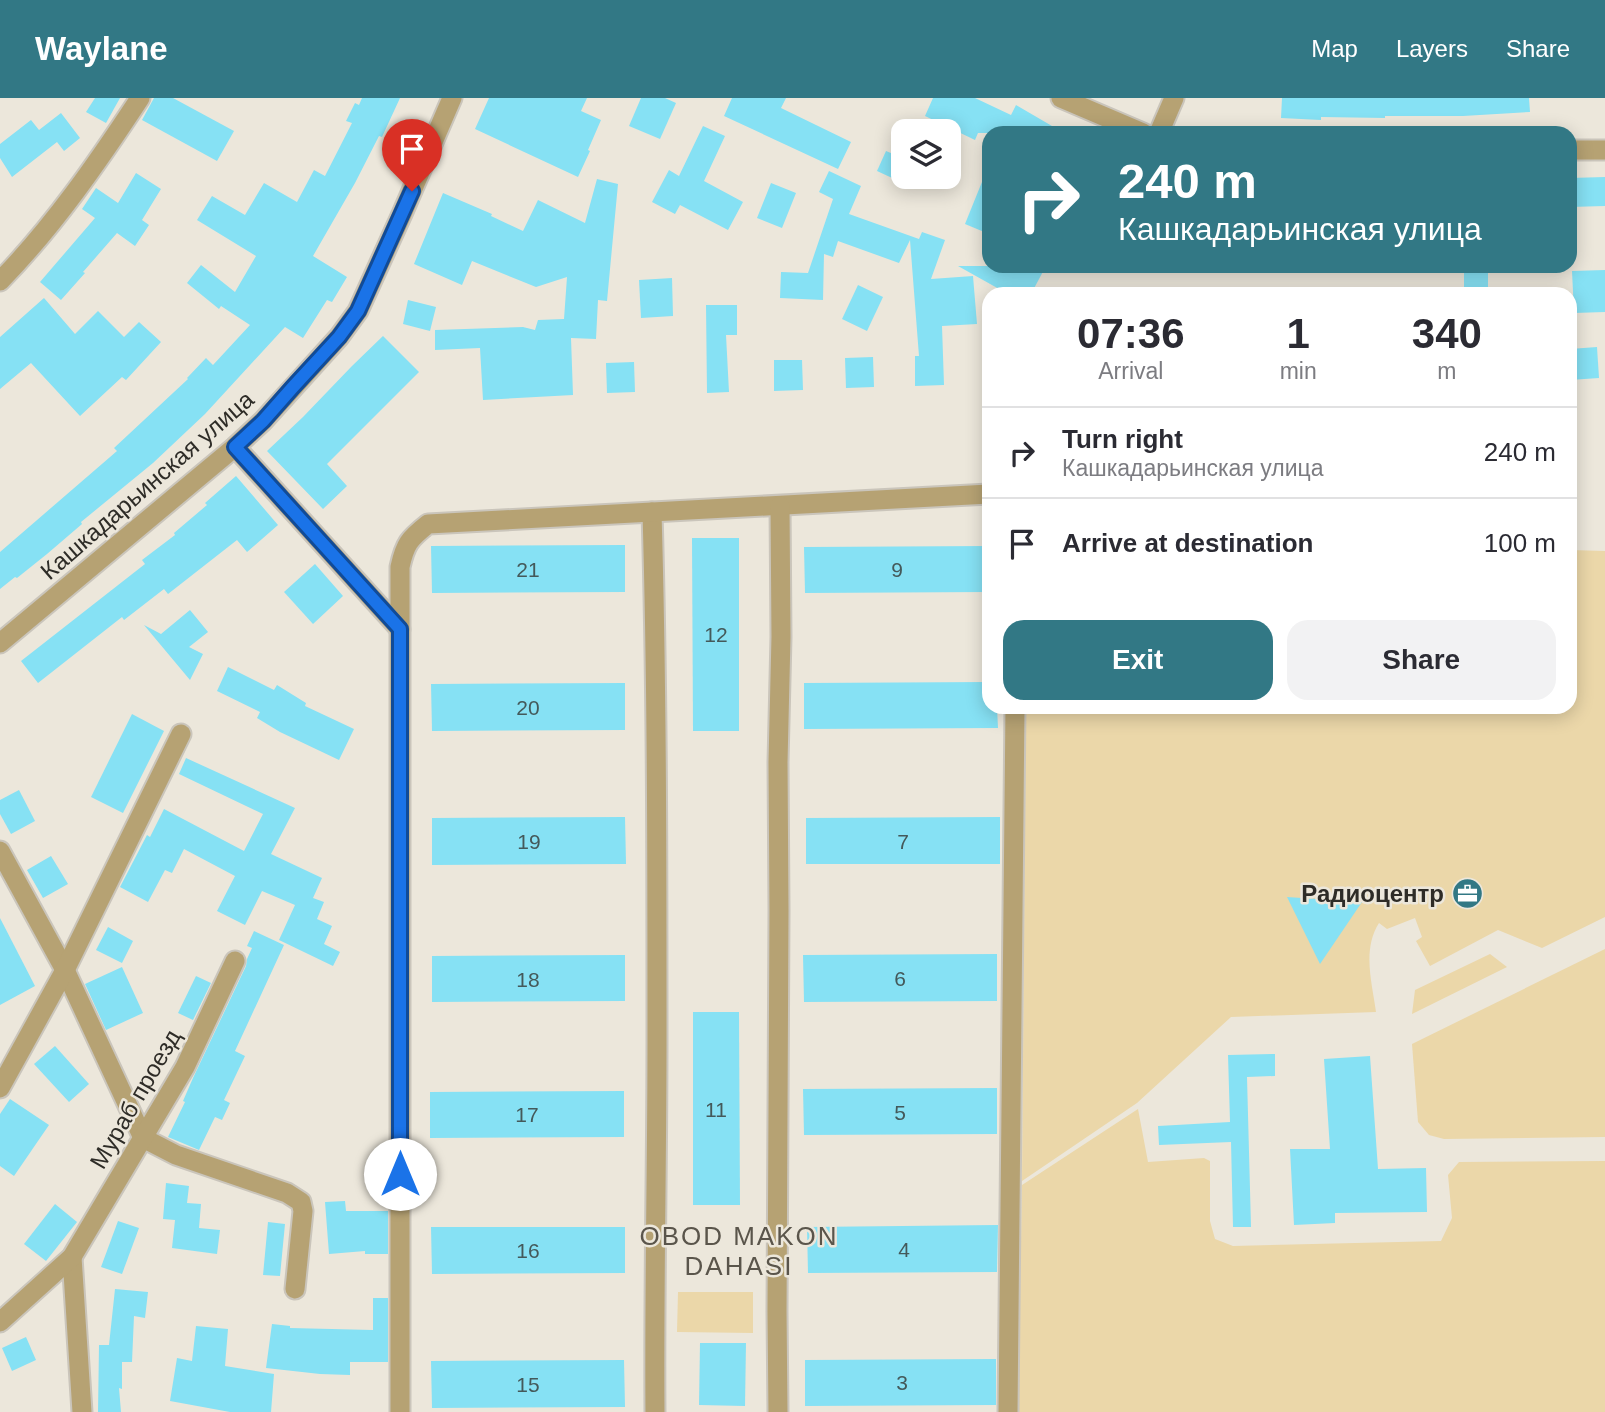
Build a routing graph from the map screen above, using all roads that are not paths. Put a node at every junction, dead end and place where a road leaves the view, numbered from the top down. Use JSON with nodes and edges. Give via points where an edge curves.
{"nodes":[{"id":1,"x":140,"y":98,"type":"edge"},
{"id":2,"x":452,"y":98,"type":"edge"},
{"id":3,"x":1061,"y":98,"type":"edge"},
{"id":4,"x":1174,"y":98,"type":"edge"},
{"id":5,"x":1127,"y":126,"type":"edge"},
{"id":6,"x":1162,"y":126,"type":"edge"},
{"id":7,"x":1605,"y":149,"type":"edge"},
{"id":8,"x":1577,"y":150,"type":"edge"},
{"id":9,"x":0,"y":281,"type":"edge"},
{"id":10,"x":235,"y":447,"type":"junction"},
{"id":11,"x":982,"y":495,"type":"edge"},
{"id":12,"x":780,"y":506,"type":"junction"},
{"id":13,"x":652,"y":512,"type":"junction"},
{"id":14,"x":400,"y":629,"type":"junction"},
{"id":15,"x":0,"y":643,"type":"edge"},
{"id":16,"x":1015,"y":714,"type":"edge"},
{"id":17,"x":181,"y":734,"type":"dead end"},
{"id":18,"x":0,"y":851,"type":"edge"},
{"id":19,"x":235,"y":961,"type":"dead end"},
{"id":20,"x":65,"y":970,"type":"junction"},
{"id":21,"x":0,"y":1088,"type":"edge"},
{"id":22,"x":143,"y":1138,"type":"junction"},
{"id":23,"x":72,"y":1258,"type":"junction"},
{"id":24,"x":295,"y":1289,"type":"dead end"},
{"id":25,"x":0,"y":1322,"type":"edge"},
{"id":26,"x":82,"y":1412,"type":"edge"},
{"id":27,"x":400,"y":1412,"type":"edge"},
{"id":28,"x":655,"y":1412,"type":"edge"},
{"id":29,"x":779,"y":1412,"type":"edge"},
{"id":30,"x":1008,"y":1412,"type":"edge"}],
"edges":[{"from":1,"to":9,"type":"street","via":[[101,158]]},
{"from":2,"to":10,"type":"street","name":"Кашкадарьинская улица","via":[[358,311]]},
{"from":3,"to":5,"type":"street"},
{"from":4,"to":6,"type":"street"},
{"from":7,"to":8,"type":"street"},
{"from":10,"to":14,"type":"street"},
{"from":10,"to":15,"type":"street","name":"Кашкадарьинская улица"},
{"from":11,"to":12,"type":"street"},
{"from":12,"to":13,"type":"street"},
{"from":12,"to":29,"type":"street"},
{"from":13,"to":14,"type":"street","via":[[428,524],[404,550]]},
{"from":13,"to":28,"type":"street","via":[[658,923]]},
{"from":14,"to":27,"type":"street"},
{"from":16,"to":30,"type":"street"},
{"from":17,"to":20,"type":"street"},
{"from":18,"to":20,"type":"street"},
{"from":19,"to":22,"type":"street","name":"Мураб проезд","via":[[185,1067]]},
{"from":20,"to":21,"type":"street"},
{"from":20,"to":22,"type":"street"},
{"from":22,"to":23,"type":"street","name":"Мураб проезд"},
{"from":22,"to":24,"type":"street","via":[[301,1202]]},
{"from":23,"to":25,"type":"street","name":"Мураб проезд"},
{"from":23,"to":26,"type":"street"}]}
